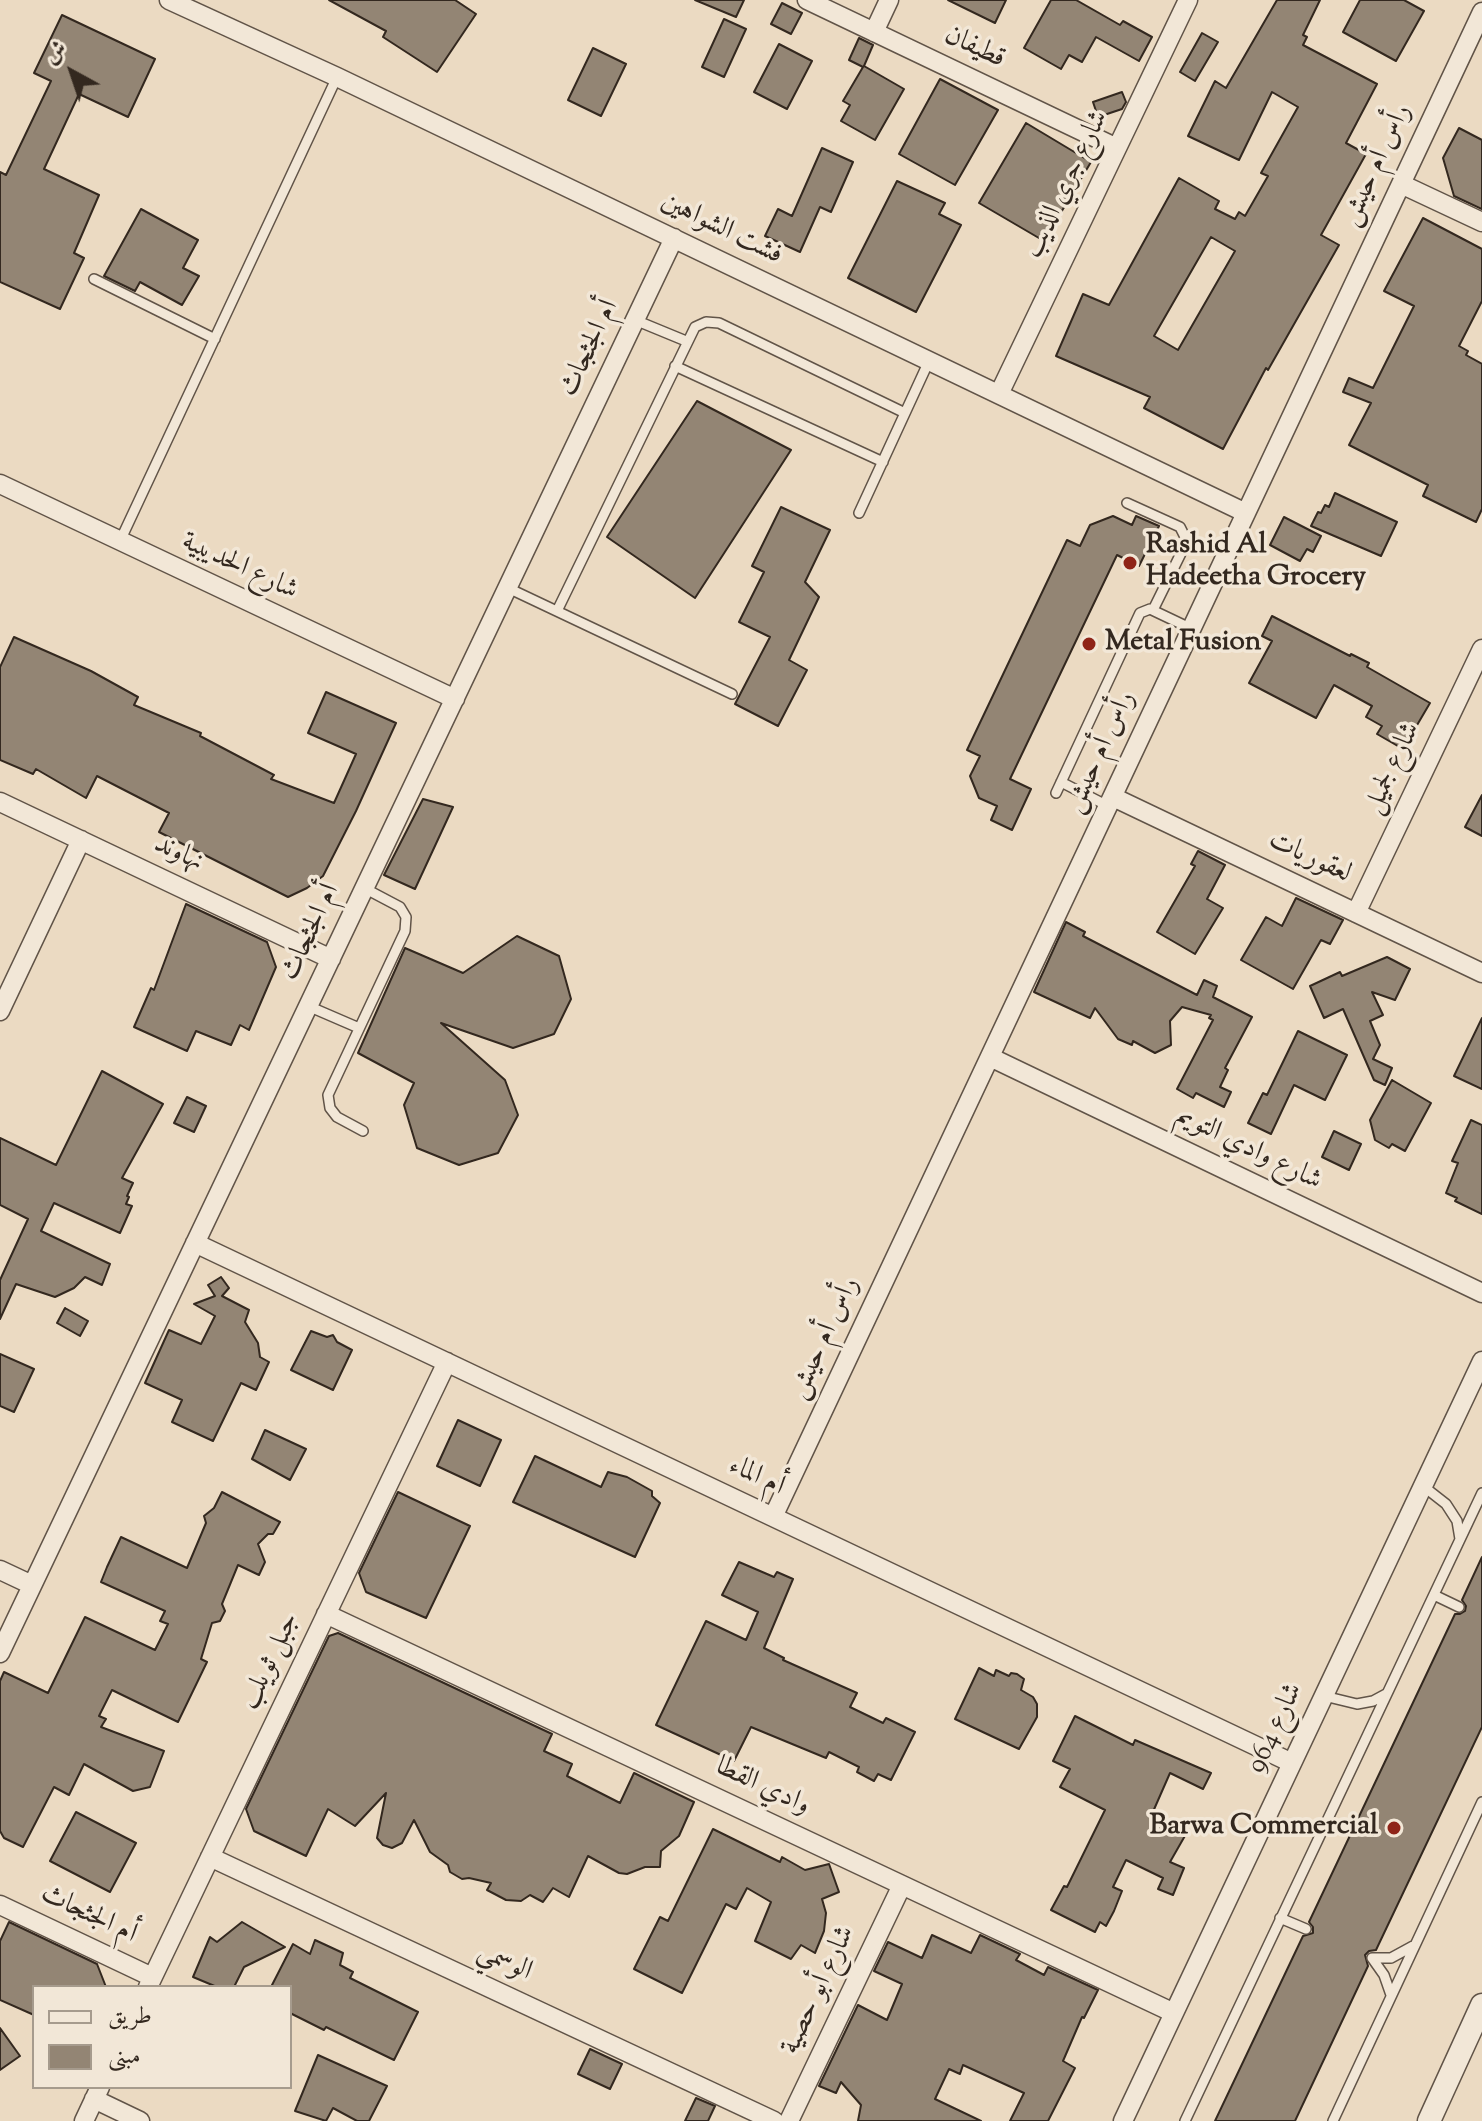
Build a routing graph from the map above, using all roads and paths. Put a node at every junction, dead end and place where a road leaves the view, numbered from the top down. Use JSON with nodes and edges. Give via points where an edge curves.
{"nodes":[{"id":1,"x":807,"y":0,"type":"edge"},
{"id":2,"x":889,"y":0,"type":"edge"},
{"id":3,"x":1188,"y":0,"type":"edge"},
{"id":4,"x":176,"y":1,"type":"edge"},
{"id":5,"x":1482,"y":12,"type":"edge"},
{"id":6,"x":874,"y":32,"type":"junction"},
{"id":7,"x":337,"y":77,"type":"junction"},
{"id":8,"x":1117,"y":148,"type":"junction"},
{"id":9,"x":1401,"y":184,"type":"junction"},
{"id":10,"x":1482,"y":222,"type":"edge"},
{"id":11,"x":674,"y":238,"type":"junction"},
{"id":12,"x":94,"y":279,"type":"dead end"},
{"id":13,"x":635,"y":320,"type":"junction"},
{"id":14,"x":215,"y":339,"type":"junction"},
{"id":15,"x":686,"y":341,"type":"junction"},
{"id":16,"x":929,"y":361,"type":"junction"},
{"id":17,"x":675,"y":366,"type":"junction"},
{"id":18,"x":999,"y":394,"type":"junction"},
{"id":19,"x":905,"y":413,"type":"junction"},
{"id":20,"x":883,"y":462,"type":"junction"},
{"id":21,"x":0,"y":484,"type":"edge"},
{"id":22,"x":1127,"y":503,"type":"dead end"},
{"id":23,"x":859,"y":513,"type":"dead end"},
{"id":24,"x":1246,"y":513,"type":"junction"},
{"id":25,"x":119,"y":543,"type":"junction"},
{"id":26,"x":508,"y":588,"type":"junction"},
{"id":27,"x":1153,"y":610,"type":"junction"},
{"id":28,"x":557,"y":611,"type":"junction"},
{"id":29,"x":1192,"y":629,"type":"junction"},
{"id":30,"x":1482,"y":649,"type":"edge"},
{"id":31,"x":732,"y":694,"type":"dead end"},
{"id":32,"x":455,"y":699,"type":"junction"},
{"id":33,"x":1061,"y":782,"type":"junction"},
{"id":34,"x":1056,"y":793,"type":"dead end"},
{"id":35,"x":0,"y":802,"type":"edge"},
{"id":36,"x":1110,"y":802,"type":"junction"},
{"id":37,"x":81,"y":840,"type":"junction"},
{"id":38,"x":364,"y":888,"type":"junction"},
{"id":39,"x":1356,"y":913,"type":"junction"},
{"id":40,"x":331,"y":959,"type":"junction"},
{"id":41,"x":1482,"y":973,"type":"edge"},
{"id":42,"x":308,"y":1006,"type":"junction"},
{"id":43,"x":0,"y":1011,"type":"edge"},
{"id":44,"x":359,"y":1028,"type":"junction"},
{"id":45,"x":990,"y":1057,"type":"junction"},
{"id":46,"x":363,"y":1131,"type":"dead end"},
{"id":47,"x":195,"y":1243,"type":"junction"},
{"id":48,"x":1482,"y":1293,"type":"edge"},
{"id":49,"x":1482,"y":1361,"type":"edge"},
{"id":50,"x":447,"y":1362,"type":"junction"},
{"id":51,"x":1423,"y":1486,"type":"junction"},
{"id":52,"x":1482,"y":1493,"type":"edge"},
{"id":53,"x":773,"y":1517,"type":"junction"},
{"id":54,"x":1460,"y":1539,"type":"junction"},
{"id":55,"x":0,"y":1570,"type":"edge"},
{"id":56,"x":32,"y":1585,"type":"junction"},
{"id":57,"x":1434,"y":1595,"type":"junction"},
{"id":58,"x":1459,"y":1607,"type":"dead end"},
{"id":59,"x":326,"y":1614,"type":"junction"},
{"id":60,"x":0,"y":1653,"type":"edge"},
{"id":61,"x":1387,"y":1693,"type":"junction"},
{"id":62,"x":1324,"y":1696,"type":"junction"},
{"id":63,"x":1292,"y":1763,"type":"junction"},
{"id":64,"x":1482,"y":1802,"type":"edge"},
{"id":65,"x":210,"y":1857,"type":"junction"},
{"id":66,"x":902,"y":1885,"type":"junction"},
{"id":67,"x":0,"y":1905,"type":"edge"},
{"id":68,"x":1280,"y":1918,"type":"junction"},
{"id":69,"x":1306,"y":1929,"type":"dead end"},
{"id":70,"x":1415,"y":1944,"type":"junction"},
{"id":71,"x":150,"y":1982,"type":"edge"},
{"id":72,"x":1391,"y":1995,"type":"junction"},
{"id":73,"x":1482,"y":2005,"type":"edge"},
{"id":74,"x":1174,"y":2013,"type":"junction"},
{"id":75,"x":97,"y":2093,"type":"edge"},
{"id":76,"x":84,"y":2121,"type":"edge"},
{"id":77,"x":140,"y":2121,"type":"edge"},
{"id":78,"x":774,"y":2121,"type":"edge"},
{"id":79,"x":789,"y":2121,"type":"edge"},
{"id":80,"x":1123,"y":2121,"type":"edge"},
{"id":81,"x":1185,"y":2121,"type":"edge"},
{"id":82,"x":1333,"y":2121,"type":"edge"},
{"id":83,"x":1429,"y":2121,"type":"edge"}],
"edges":[{"from":1,"to":6,"type":"street","name":"قطيفان"},
{"from":2,"to":6,"type":"street"},
{"from":3,"to":8,"type":"street","name":"شارع جري الذيب"},
{"from":4,"to":7,"type":"street","name":"فشت الشواهين"},
{"from":5,"to":9,"type":"street","name":"رأس أم حيش"},
{"from":6,"to":8,"type":"street","name":"قطيفان"},
{"from":7,"to":11,"type":"street","name":"فشت الشواهين"},
{"from":7,"to":14,"type":"lane"},
{"from":8,"to":18,"type":"street","name":"شارع جري الذيب"},
{"from":9,"to":10,"type":"street"},
{"from":9,"to":24,"type":"street","name":"رأس أم حيش"},
{"from":11,"to":13,"type":"street","name":"أم الجثجاث"},
{"from":11,"to":16,"type":"street","name":"فشت الشواهين"},
{"from":12,"to":14,"type":"lane"},
{"from":13,"to":15,"type":"lane"},
{"from":13,"to":26,"type":"street","name":"أم الجثجاث"},
{"from":14,"to":25,"type":"lane"},
{"from":15,"to":17,"type":"lane"},
{"from":15,"to":19,"type":"lane","via":[[695,327],[719,323]]},
{"from":16,"to":18,"type":"street","name":"فشت الشواهين"},
{"from":16,"to":19,"type":"lane"},
{"from":17,"to":20,"type":"lane"},
{"from":17,"to":28,"type":"lane"},
{"from":18,"to":24,"type":"street","name":"فشت الشواهين"},
{"from":19,"to":20,"type":"lane"},
{"from":20,"to":23,"type":"lane"},
{"from":21,"to":25,"type":"street","name":"شارع الحديبية"},
{"from":22,"to":27,"type":"lane","via":[[1180,527],[1187,541]]},
{"from":24,"to":29,"type":"street","name":"رأس أم حيش"},
{"from":25,"to":32,"type":"street","name":"شارع الحديبية"},
{"from":26,"to":28,"type":"lane"},
{"from":26,"to":32,"type":"street","name":"أم الجثجاث"},
{"from":27,"to":29,"type":"lane"},
{"from":27,"to":33,"type":"lane","via":[[1138,616]]},
{"from":28,"to":31,"type":"lane"},
{"from":29,"to":36,"type":"street","name":"رأس أم حيش"},
{"from":30,"to":39,"type":"street","name":"شارع لجميل"},
{"from":32,"to":38,"type":"street","name":"أم الجثجاث"},
{"from":33,"to":34,"type":"lane"},
{"from":33,"to":36,"type":"lane"},
{"from":35,"to":37,"type":"street","name":"نهاوند"},
{"from":36,"to":39,"type":"street","name":"لعقوريات"},
{"from":36,"to":45,"type":"street","name":"رأس أم حيش"},
{"from":37,"to":40,"type":"street","name":"نهاوند"},
{"from":37,"to":43,"type":"street"},
{"from":38,"to":40,"type":"street","name":"أم الجثجاث"},
{"from":38,"to":44,"type":"lane","via":[[400,907],[406,917],[405,931]]},
{"from":39,"to":41,"type":"street","name":"لعقوريات"},
{"from":40,"to":42,"type":"street","name":"أم الجثجاث"},
{"from":42,"to":44,"type":"lane"},
{"from":42,"to":47,"type":"street","name":"أم الجثجاث"},
{"from":44,"to":46,"type":"lane","via":[[328,1095],[337,1117]]},
{"from":45,"to":48,"type":"street","name":"شارع وادي التويم"},
{"from":45,"to":53,"type":"street","name":"رأس أم حيش"},
{"from":47,"to":50,"type":"street","name":"أم الماء"},
{"from":47,"to":56,"type":"street","name":"أم الجثجاث"},
{"from":49,"to":51,"type":"street","name":"شارع 964"},
{"from":50,"to":53,"type":"street","name":"أم الماء"},
{"from":50,"to":59,"type":"street","name":"جبل ثويلب"},
{"from":51,"to":54,"type":"lane","via":[[1452,1512]]},
{"from":51,"to":62,"type":"street","name":"شارع 964"},
{"from":52,"to":54,"type":"lane"},
{"from":53,"to":63,"type":"street","name":"أم الماء"},
{"from":54,"to":57,"type":"lane"},
{"from":55,"to":56,"type":"street"},
{"from":56,"to":60,"type":"street","name":"أم الجثجاث"},
{"from":57,"to":58,"type":"lane"},
{"from":57,"to":61,"type":"lane"},
{"from":59,"to":65,"type":"street","name":"جبل ثويلب"},
{"from":59,"to":66,"type":"street","name":"وادي القطا"},
{"from":61,"to":62,"type":"lane","via":[[1357,1704]]},
{"from":61,"to":68,"type":"lane"},
{"from":62,"to":63,"type":"street","name":"شارع 964"},
{"from":63,"to":74,"type":"street","name":"شارع 964"},
{"from":64,"to":70,"type":"lane"},
{"from":65,"to":71,"type":"street","name":"جبل ثويلب"},
{"from":65,"to":78,"type":"street","name":"الوسمي"},
{"from":66,"to":74,"type":"street","name":"وادي القطا"},
{"from":66,"to":79,"type":"street","name":"شارع أبو حصية"},
{"from":67,"to":71,"type":"street","name":"أم الجثجاث"},
{"from":68,"to":69,"type":"lane"},
{"from":68,"to":81,"type":"lane"},
{"from":70,"to":72,"type":"lane"},
{"from":70,"to":72,"type":"lane","via":[[1391,1958],[1372,1958]]},
{"from":72,"to":82,"type":"lane"},
{"from":73,"to":83,"type":"street"},
{"from":74,"to":80,"type":"street","name":"شارع 964"},
{"from":75,"to":76,"type":"street"},
{"from":75,"to":77,"type":"street"}]}
